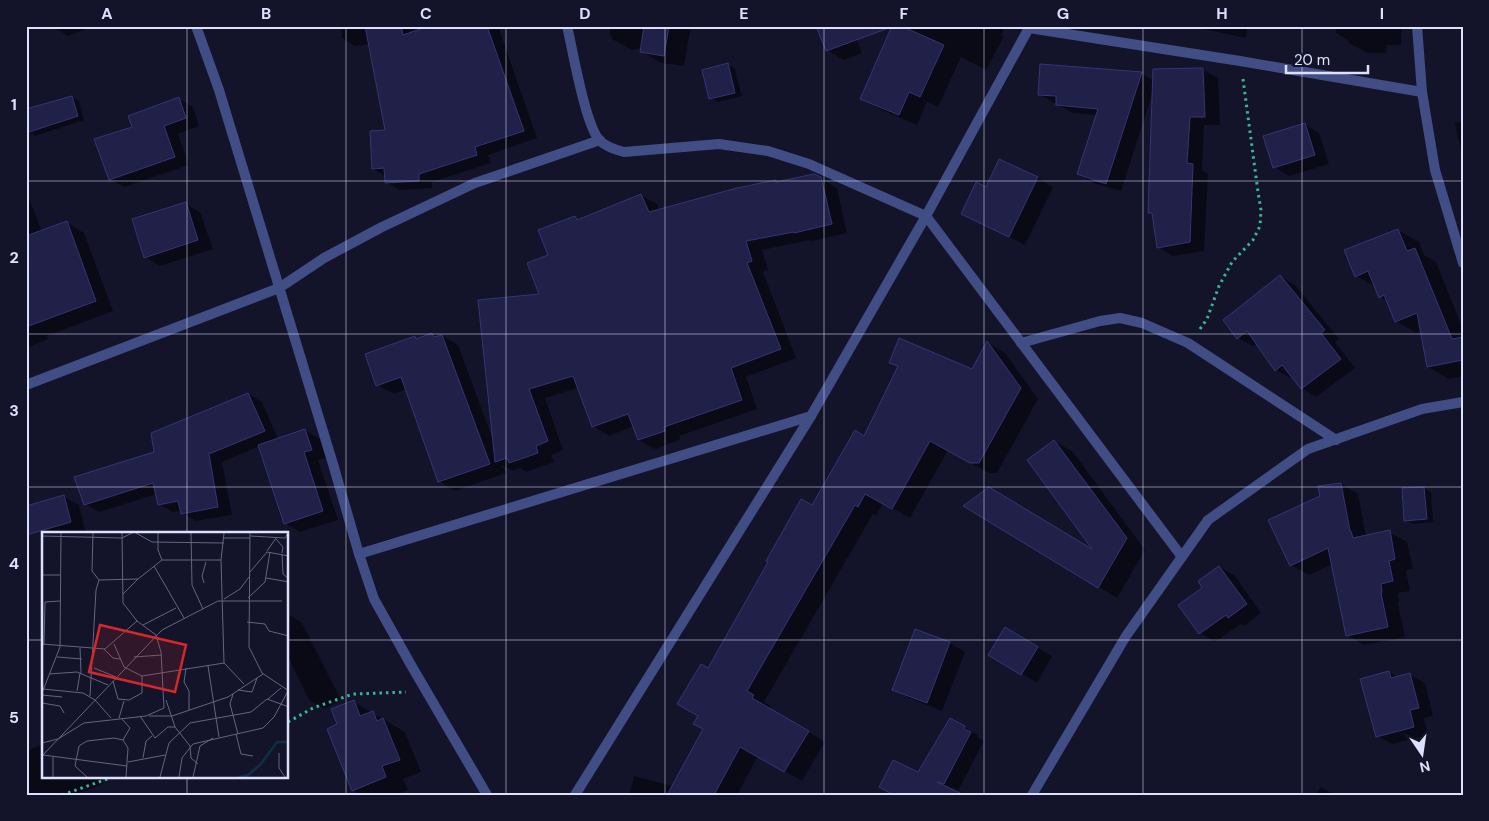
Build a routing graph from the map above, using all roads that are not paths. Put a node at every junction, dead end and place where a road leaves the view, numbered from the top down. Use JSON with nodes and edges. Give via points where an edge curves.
{"nodes":[{"id":1,"x":196,"y":26,"type":"edge"},
{"id":2,"x":567,"y":26,"type":"edge"},
{"id":3,"x":1417,"y":26,"type":"edge"},
{"id":4,"x":1029,"y":27,"type":"edge"},
{"id":5,"x":1422,"y":92,"type":"junction"},
{"id":6,"x":600,"y":140,"type":"junction"},
{"id":7,"x":926,"y":216,"type":"junction"},
{"id":8,"x":1463,"y":263,"type":"edge"},
{"id":9,"x":279,"y":288,"type":"junction"},
{"id":10,"x":1021,"y":343,"type":"junction"},
{"id":11,"x":26,"y":385,"type":"edge"},
{"id":12,"x":1463,"y":402,"type":"edge"},
{"id":13,"x":811,"y":416,"type":"junction"},
{"id":14,"x":1336,"y":440,"type":"junction"},
{"id":15,"x":359,"y":554,"type":"junction"},
{"id":16,"x":1182,"y":557,"type":"junction"},
{"id":17,"x":487,"y":795,"type":"edge"},
{"id":18,"x":575,"y":795,"type":"edge"},
{"id":19,"x":1032,"y":795,"type":"edge"}],
"edges":[{"from":1,"to":9,"type":"street","via":[[219,90]]},
{"from":2,"to":6,"type":"street","via":[[588,119]]},
{"from":3,"to":5,"type":"street"},
{"from":4,"to":5,"type":"street"},
{"from":4,"to":7,"type":"street"},
{"from":5,"to":8,"type":"street","via":[[1434,170]]},
{"from":6,"to":7,"type":"street","via":[[624,152],[719,144],[768,151],[809,164]]},
{"from":6,"to":9,"type":"street","via":[[475,183],[324,258]]},
{"from":7,"to":10,"type":"street"},
{"from":7,"to":13,"type":"street"},
{"from":9,"to":11,"type":"street"},
{"from":9,"to":15,"type":"street"},
{"from":10,"to":14,"type":"street","via":[[1100,321],[1120,318],[1142,323],[1188,343]]},
{"from":10,"to":16,"type":"street"},
{"from":12,"to":14,"type":"street","via":[[1422,409]]},
{"from":13,"to":15,"type":"street"},
{"from":13,"to":18,"type":"street"},
{"from":14,"to":16,"type":"street","via":[[1308,449],[1208,520]]},
{"from":15,"to":17,"type":"street","via":[[374,599]]},
{"from":16,"to":19,"type":"street","via":[[1126,636]]}]}
